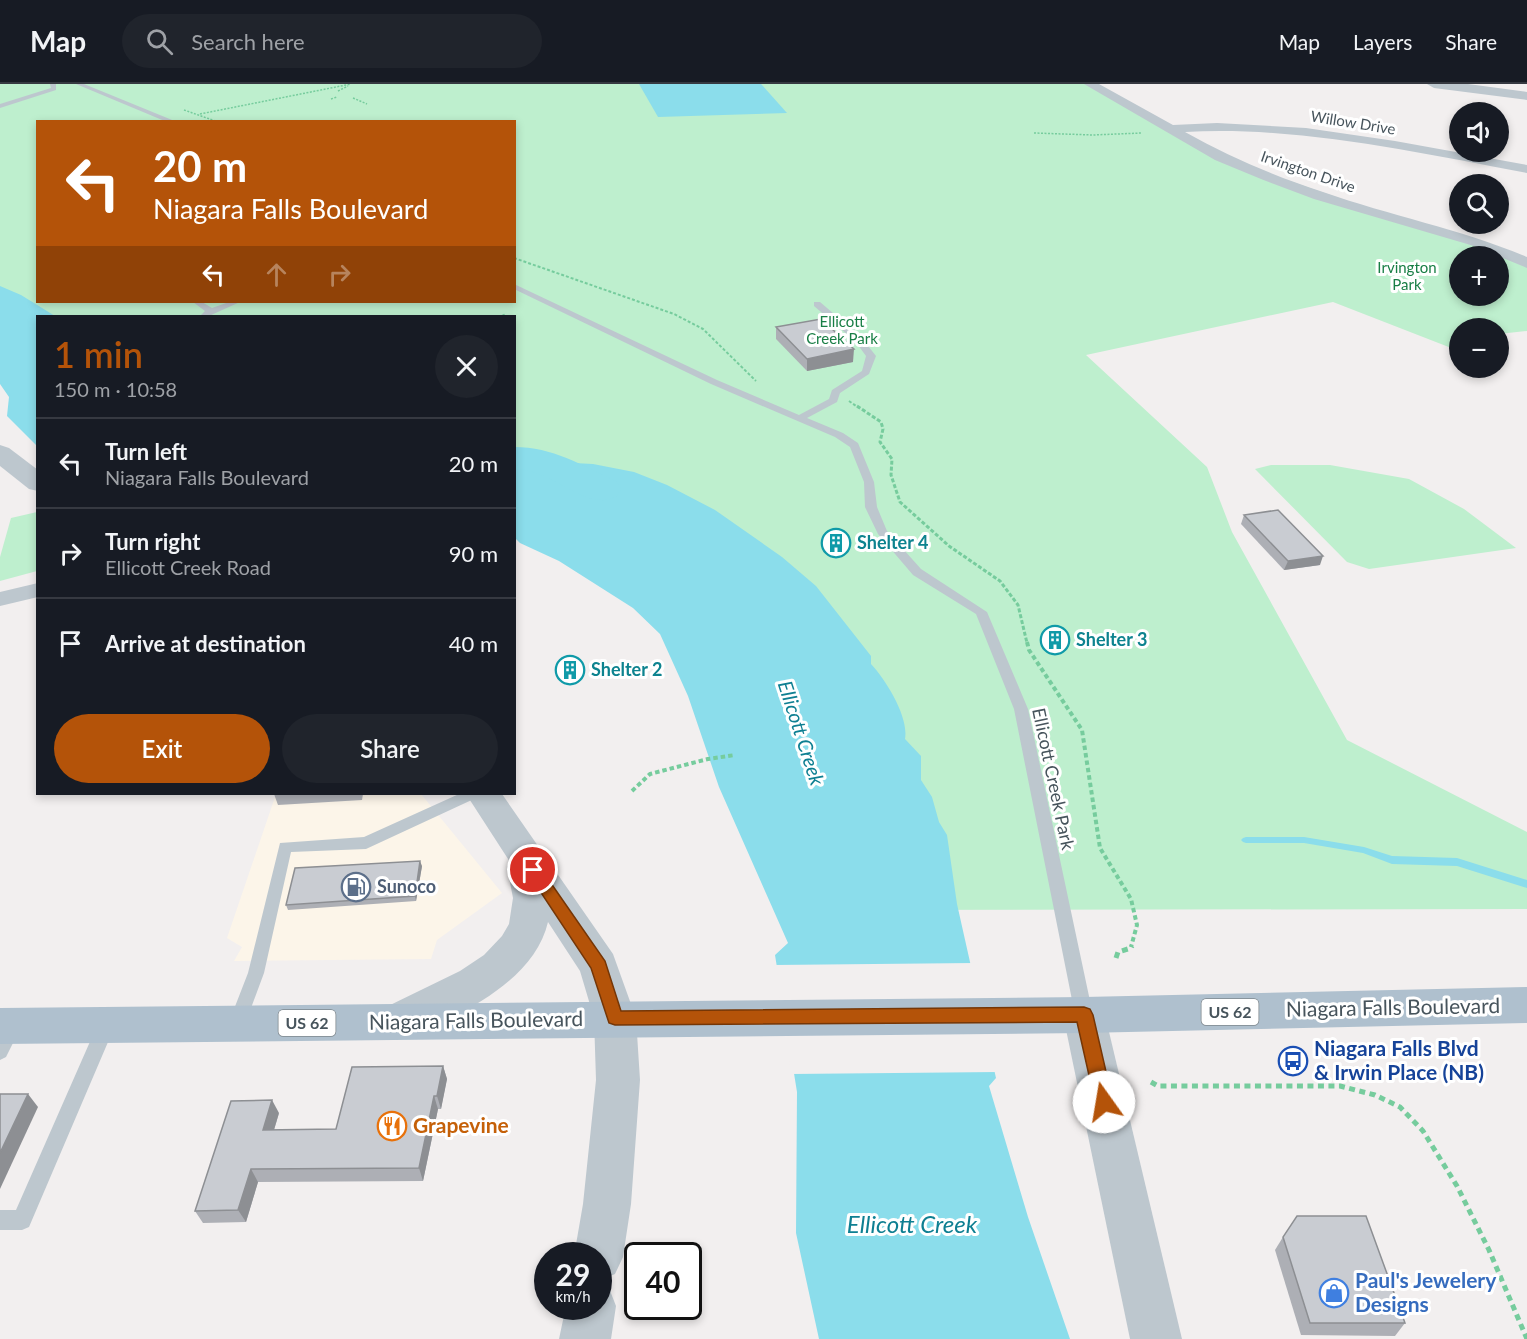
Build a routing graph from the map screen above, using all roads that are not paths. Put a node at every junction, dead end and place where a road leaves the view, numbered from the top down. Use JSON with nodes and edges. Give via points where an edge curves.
{"nodes":[{"id":1,"x":53,"y":84,"type":"edge"},
{"id":2,"x":79,"y":84,"type":"edge"},
{"id":3,"x":1090,"y":84,"type":"edge"},
{"id":4,"x":1434,"y":84,"type":"edge"},
{"id":5,"x":1527,"y":96,"type":"edge"},
{"id":6,"x":0,"y":106,"type":"edge"},
{"id":7,"x":169,"y":120,"type":"edge"},
{"id":8,"x":1173,"y":129,"type":"junction"},
{"id":9,"x":1527,"y":169,"type":"edge"},
{"id":10,"x":1527,"y":263,"type":"edge"},
{"id":11,"x":516,"y":287,"type":"edge"},
{"id":12,"x":234,"y":303,"type":"edge"},
{"id":13,"x":817,"y":304,"type":"dead end"},
{"id":14,"x":207,"y":314,"type":"edge"},
{"id":15,"x":800,"y":418,"type":"junction"},
{"id":16,"x":0,"y":453,"type":"edge"},
{"id":17,"x":36,"y":481,"type":"edge"},
{"id":18,"x":36,"y":591,"type":"edge"},
{"id":19,"x":0,"y":600,"type":"edge"},
{"id":20,"x":469,"y":795,"type":"edge"},
{"id":21,"x":485,"y":795,"type":"edge"},
{"id":22,"x":520,"y":851,"type":"junction"},
{"id":23,"x":1527,"y":1005,"type":"edge"},
{"id":24,"x":1084,"y":1015,"type":"junction"},
{"id":25,"x":615,"y":1018,"type":"junction"},
{"id":26,"x":396,"y":1022,"type":"junction"},
{"id":27,"x":238,"y":1024,"type":"junction"},
{"id":28,"x":106,"y":1026,"type":"junction"},
{"id":29,"x":4,"y":1035,"type":"edge"},
{"id":30,"x":0,"y":1220,"type":"edge"},
{"id":31,"x":601,"y":1242,"type":"edge"},
{"id":32,"x":588,"y":1320,"type":"edge"},
{"id":33,"x":585,"y":1339,"type":"edge"},
{"id":34,"x":1156,"y":1339,"type":"edge"}],
"edges":[{"from":1,"to":6,"type":"lane","via":[[54,89],[45,93]]},
{"from":2,"to":7,"type":"lane"},
{"from":3,"to":8,"type":"street","name":"Irvington Drive"},
{"from":4,"to":5,"type":"street"},
{"from":8,"to":9,"type":"street","name":"Willow Drive","via":[[1287,130]]},
{"from":8,"to":10,"type":"street","name":"Irvington Drive","via":[[1220,157],[1287,184],[1480,243]]},
{"from":11,"to":15,"type":"lane","name":"Ellicott Creek Park","via":[[714,382]]},
{"from":12,"to":14,"type":"lane"},
{"from":13,"to":15,"type":"lane","via":[[858,339],[871,356],[866,372],[836,392],[834,400]]},
{"from":15,"to":24,"type":"lane","name":"Ellicott Creek Park","via":[[854,445],[882,532],[917,572],[981,612],[1021,709]]},
{"from":16,"to":17,"type":"street"},
{"from":18,"to":19,"type":"street"},
{"from":20,"to":27,"type":"lane","via":[[366,843],[285,847],[256,973]]},
{"from":21,"to":22,"type":"street"},
{"from":22,"to":25,"type":"street","via":[[599,966]]},
{"from":22,"to":26,"type":"street","via":[[531,882],[533,904],[525,935],[514,952],[452,997]]},
{"from":23,"to":24,"type":"main road","name":"Niagara Falls Boulevard","number":"US 62"},
{"from":24,"to":25,"type":"main road","name":"Niagara Falls Boulevard","number":"US 62"},
{"from":24,"to":34,"type":"street"},
{"from":25,"to":26,"type":"main road","name":"Niagara Falls Boulevard","number":"US 62"},
{"from":25,"to":31,"type":"street","via":[[618,1080]]},
{"from":26,"to":27,"type":"main road","name":"Niagara Falls Boulevard","number":"US 62"},
{"from":27,"to":28,"type":"main road","name":"Niagara Falls Boulevard","number":"US 62"},
{"from":28,"to":29,"type":"main road","name":"Niagara Falls Boulevard","number":"US 62"},
{"from":28,"to":30,"type":"lane","via":[[21,1220]]},
{"from":32,"to":33,"type":"street"}]}
